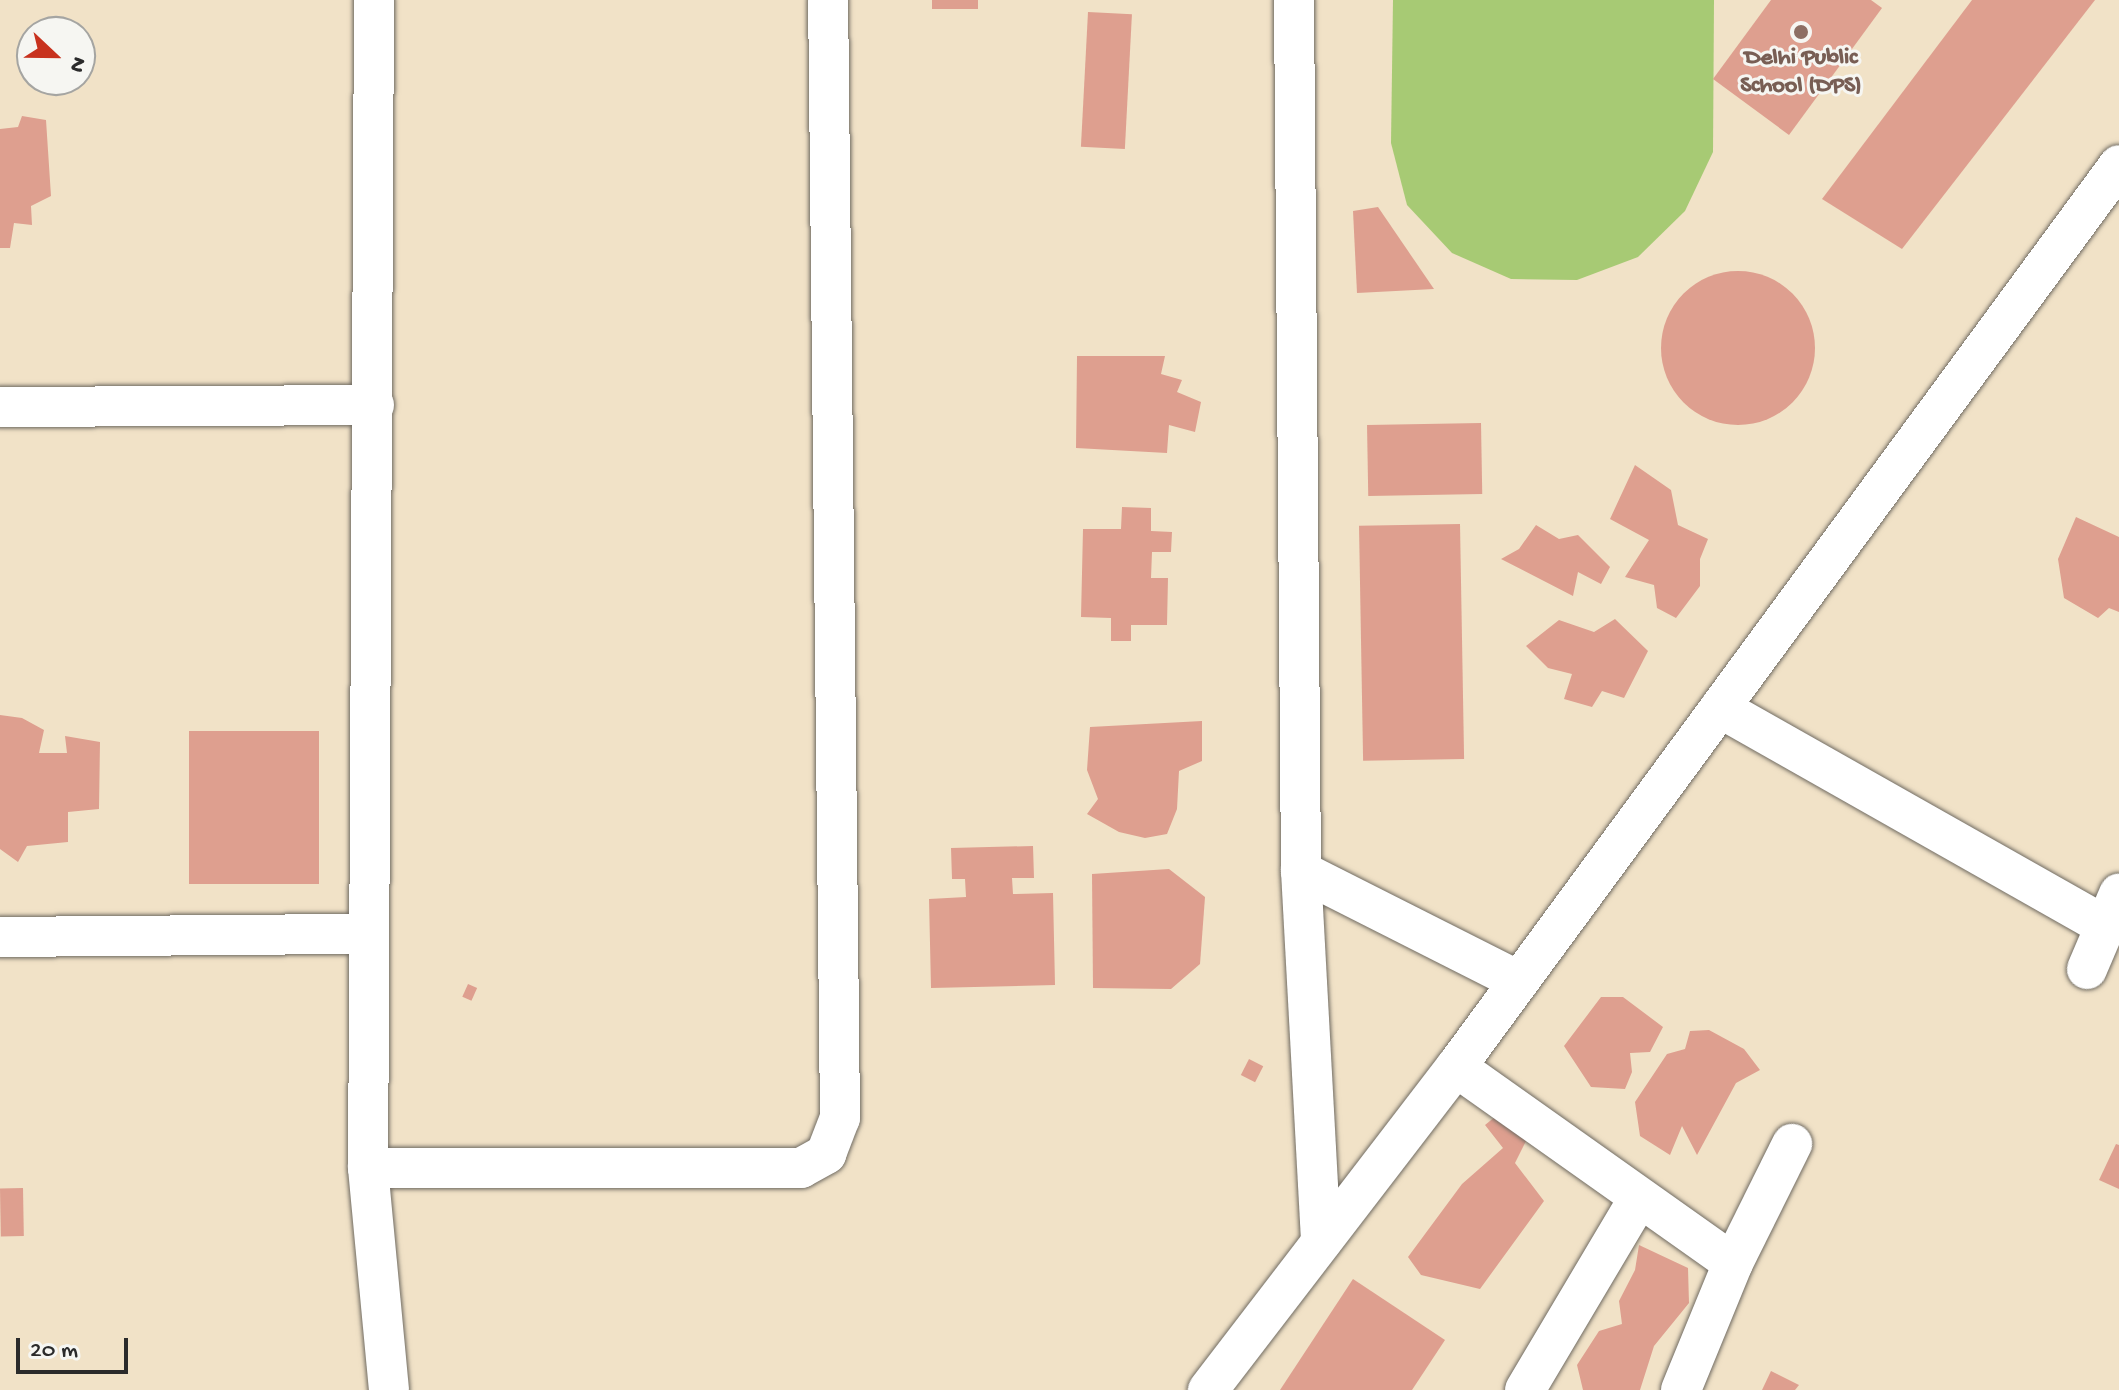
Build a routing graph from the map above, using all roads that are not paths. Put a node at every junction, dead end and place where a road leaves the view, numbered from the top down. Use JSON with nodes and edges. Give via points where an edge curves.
{"nodes":[{"id":1,"x":374,"y":0,"type":"edge"},
{"id":2,"x":828,"y":0,"type":"edge"},
{"id":3,"x":1294,"y":0,"type":"edge"},
{"id":4,"x":2119,"y":165,"type":"edge"},
{"id":5,"x":374,"y":405,"type":"junction"},
{"id":6,"x":0,"y":407,"type":"edge"},
{"id":7,"x":1720,"y":708,"type":"junction"},
{"id":8,"x":1301,"y":871,"type":"junction"},
{"id":9,"x":2111,"y":910,"type":"edge"},
{"id":10,"x":367,"y":934,"type":"junction"},
{"id":11,"x":0,"y":937,"type":"edge"},
{"id":12,"x":2087,"y":969,"type":"dead end"},
{"id":13,"x":1519,"y":981,"type":"junction"},
{"id":14,"x":1456,"y":1067,"type":"junction"},
{"id":15,"x":1792,"y":1144,"type":"dead end"},
{"id":16,"x":368,"y":1168,"type":"junction"},
{"id":17,"x":1639,"y":1198,"type":"junction"},
{"id":18,"x":1321,"y":1241,"type":"junction"},
{"id":19,"x":1733,"y":1263,"type":"junction"},
{"id":20,"x":389,"y":1390,"type":"edge"},
{"id":21,"x":1208,"y":1390,"type":"edge"},
{"id":22,"x":1525,"y":1390,"type":"edge"},
{"id":23,"x":1681,"y":1390,"type":"edge"}],
"edges":[{"from":1,"to":5,"type":"street"},
{"from":2,"to":16,"type":"street","via":[[840,1118],[826,1154],[801,1168]]},
{"from":3,"to":8,"type":"street"},
{"from":4,"to":7,"type":"street"},
{"from":5,"to":6,"type":"street"},
{"from":5,"to":10,"type":"street"},
{"from":7,"to":9,"type":"street"},
{"from":7,"to":13,"type":"street"},
{"from":8,"to":13,"type":"street"},
{"from":8,"to":18,"type":"street"},
{"from":9,"to":12,"type":"street"},
{"from":10,"to":11,"type":"street"},
{"from":10,"to":16,"type":"street"},
{"from":13,"to":14,"type":"street"},
{"from":14,"to":17,"type":"street"},
{"from":14,"to":18,"type":"street"},
{"from":15,"to":19,"type":"street"},
{"from":16,"to":20,"type":"street"},
{"from":17,"to":19,"type":"street"},
{"from":17,"to":22,"type":"street"},
{"from":18,"to":21,"type":"street"},
{"from":19,"to":23,"type":"street"}]}
